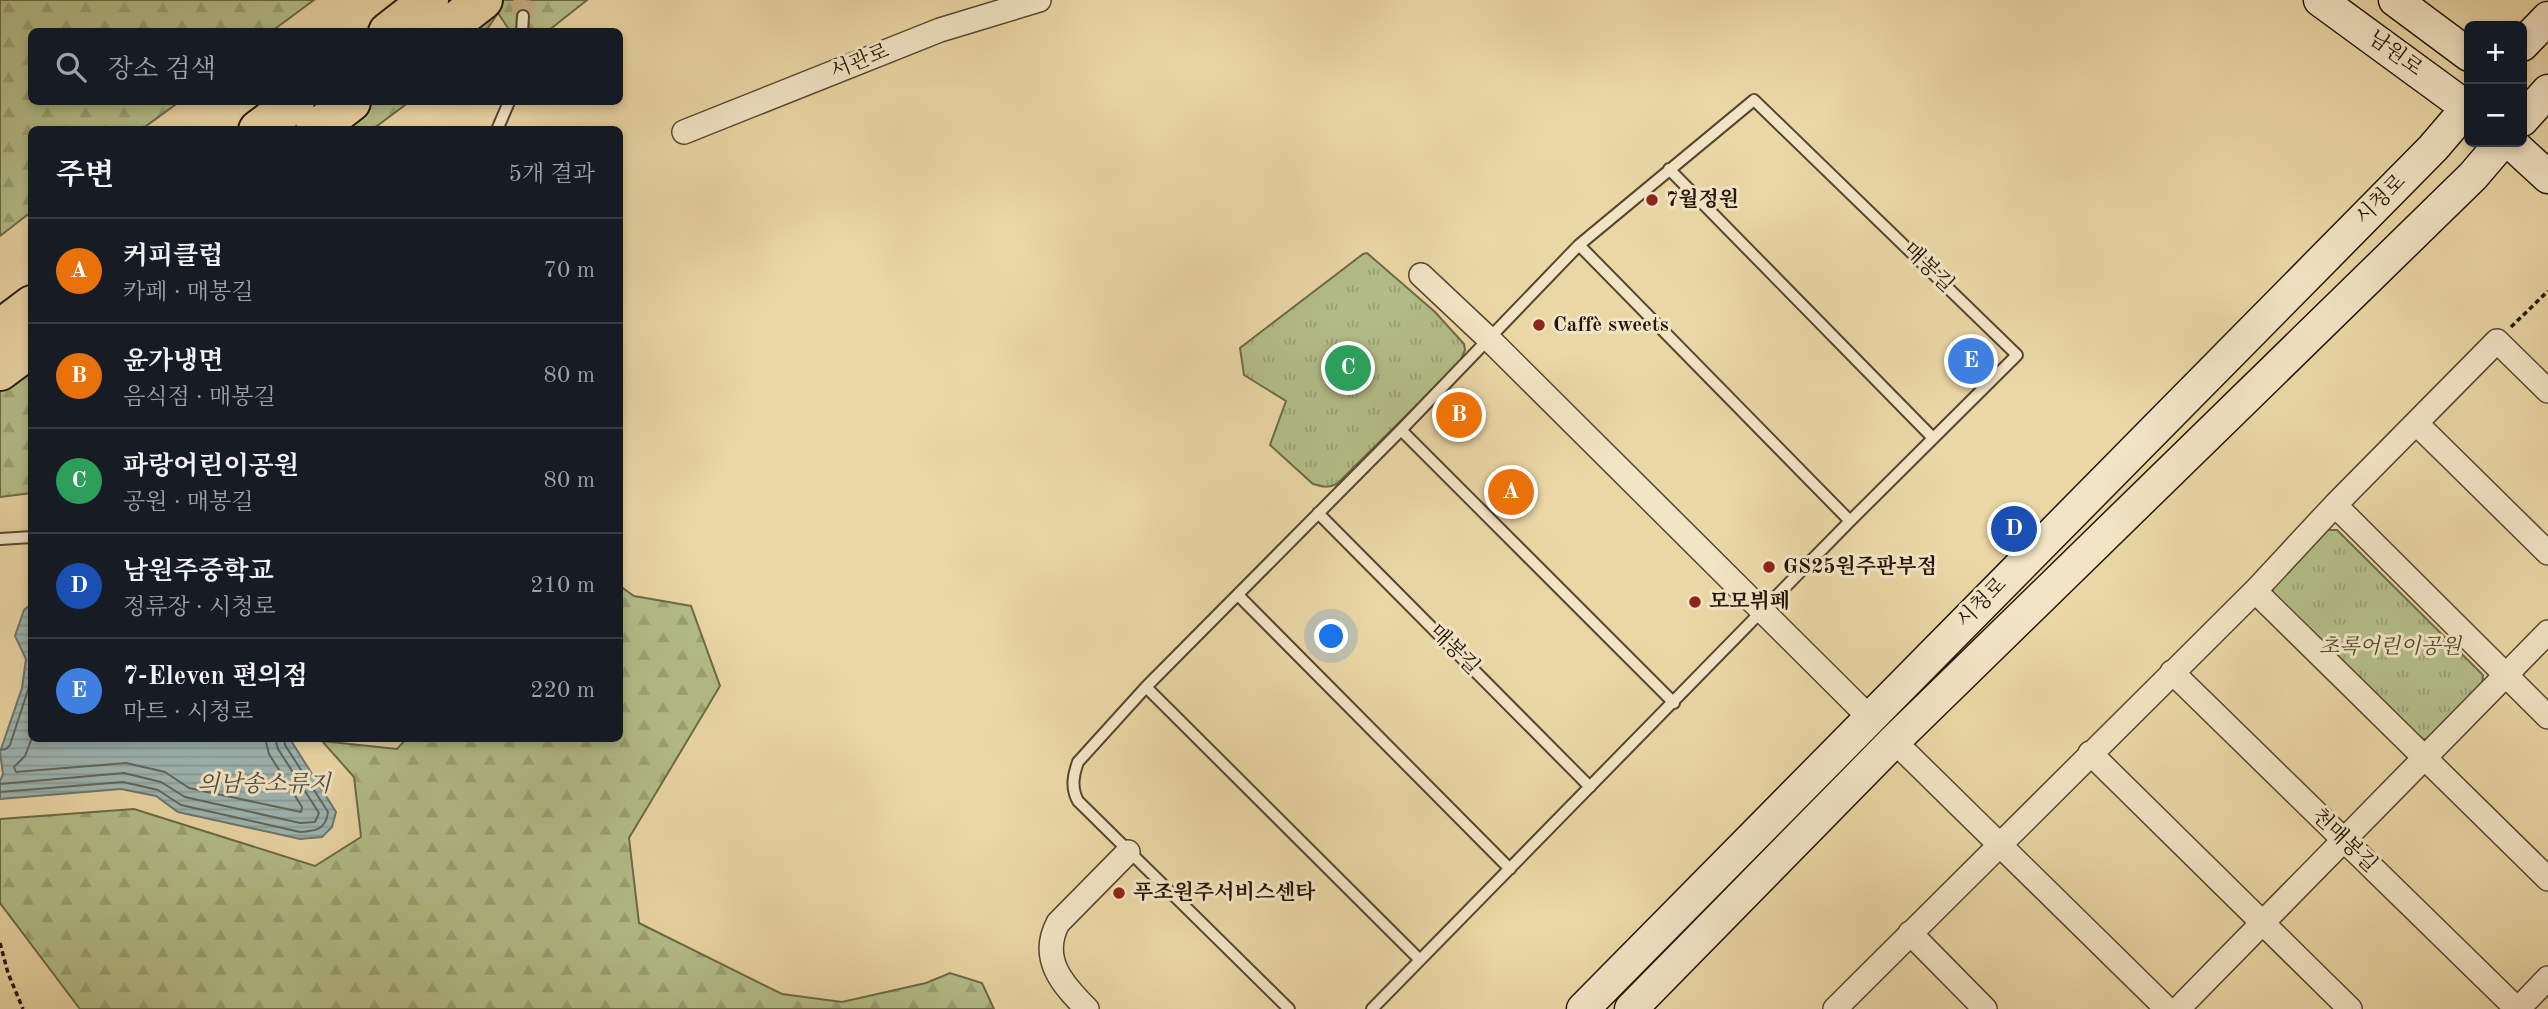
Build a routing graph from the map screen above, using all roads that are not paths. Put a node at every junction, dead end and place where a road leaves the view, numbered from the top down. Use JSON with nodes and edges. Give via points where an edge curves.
{"nodes":[{"id":1,"x":429,"y":0,"type":"edge"},
{"id":2,"x":483,"y":0,"type":"tunnel mouth"},
{"id":3,"x":1039,"y":0,"type":"edge"},
{"id":4,"x":2320,"y":0,"type":"edge"},
{"id":5,"x":2395,"y":0,"type":"edge"},
{"id":6,"x":523,"y":16,"type":"tunnel mouth"},
{"id":7,"x":2548,"y":18,"type":"edge"},
{"id":8,"x":393,"y":28,"type":"edge"},
{"id":9,"x":447,"y":28,"type":"edge"},
{"id":10,"x":522,"y":28,"type":"edge"},
{"id":11,"x":2527,"y":40,"type":"edge"},
{"id":12,"x":2464,"y":51,"type":"edge"},
{"id":13,"x":2464,"y":103,"type":"edge"},
{"id":14,"x":291,"y":105,"type":"edge"},
{"id":15,"x":347,"y":105,"type":"edge"},
{"id":16,"x":508,"y":105,"type":"edge"},
{"id":17,"x":2464,"y":113,"type":"edge"},
{"id":18,"x":263,"y":126,"type":"edge"},
{"id":19,"x":320,"y":126,"type":"edge"},
{"id":20,"x":499,"y":126,"type":"edge"},
{"id":21,"x":684,"y":132,"type":"dead end"},
{"id":22,"x":2498,"y":147,"type":"edge"},
{"id":23,"x":2515,"y":147,"type":"edge"},
{"id":24,"x":1669,"y":169,"type":"junction"},
{"id":25,"x":2548,"y":177,"type":"edge"},
{"id":26,"x":1579,"y":245,"type":"junction"},
{"id":27,"x":1421,"y":275,"type":"dead end"},
{"id":28,"x":28,"y":307,"type":"edge"},
{"id":29,"x":0,"y":329,"type":"edge"},
{"id":30,"x":1489,"y":339,"type":"junction"},
{"id":31,"x":28,"y":350,"type":"edge"},
{"id":32,"x":0,"y":371,"type":"edge"},
{"id":33,"x":2548,"y":391,"type":"edge"},
{"id":34,"x":2416,"y":423,"type":"junction"},
{"id":35,"x":1401,"y":430,"type":"junction"},
{"id":36,"x":1933,"y":438,"type":"junction"},
{"id":37,"x":2335,"y":505,"type":"junction"},
{"id":38,"x":1318,"y":513,"type":"junction"},
{"id":39,"x":1850,"y":521,"type":"junction"},
{"id":40,"x":28,"y":537,"type":"edge"},
{"id":41,"x":0,"y":539,"type":"edge"},
{"id":42,"x":2548,"y":553,"type":"edge"},
{"id":43,"x":2255,"y":591,"type":"junction"},
{"id":44,"x":1238,"y":594,"type":"junction"},
{"id":45,"x":1762,"y":612,"type":"junction"},
{"id":46,"x":2548,"y":632,"type":"edge"},
{"id":47,"x":2172,"y":672,"type":"junction"},
{"id":48,"x":2505,"y":676,"type":"junction"},
{"id":49,"x":1146,"y":687,"type":"junction"},
{"id":50,"x":1674,"y":703,"type":"junction"},
{"id":51,"x":1869,"y":717,"type":"junction"},
{"id":52,"x":2548,"y":717,"type":"edge"},
{"id":53,"x":1894,"y":741,"type":"junction"},
{"id":54,"x":2090,"y":753,"type":"junction"},
{"id":55,"x":2425,"y":757,"type":"junction"},
{"id":56,"x":1590,"y":787,"type":"junction"},
{"id":57,"x":2343,"y":840,"type":"junction"},
{"id":58,"x":2000,"y":843,"type":"junction"},
{"id":59,"x":1128,"y":852,"type":"junction"},
{"id":60,"x":1510,"y":869,"type":"junction"},
{"id":61,"x":2548,"y":879,"type":"edge"},
{"id":62,"x":2263,"y":924,"type":"junction"},
{"id":63,"x":1910,"y":933,"type":"junction"},
{"id":64,"x":1419,"y":959,"type":"junction"},
{"id":65,"x":2548,"y":978,"type":"edge"},
{"id":66,"x":1087,"y":1009,"type":"edge"},
{"id":67,"x":1289,"y":1009,"type":"edge"},
{"id":68,"x":1372,"y":1009,"type":"edge"},
{"id":69,"x":1583,"y":1009,"type":"edge"},
{"id":70,"x":1631,"y":1009,"type":"edge"},
{"id":71,"x":1835,"y":1009,"type":"edge"},
{"id":72,"x":1985,"y":1009,"type":"edge"},
{"id":73,"x":2167,"y":1009,"type":"edge"},
{"id":74,"x":2178,"y":1009,"type":"edge"},
{"id":75,"x":2350,"y":1009,"type":"edge"},
{"id":76,"x":2517,"y":1009,"type":"edge"}],
"edges":[{"from":1,"to":8,"type":"highway"},
{"from":2,"to":9,"type":"highway"},
{"from":3,"to":21,"type":"street","name":"서관로","via":[[940,30]]},
{"from":4,"to":13,"type":"street","name":"남원로"},
{"from":5,"to":12,"type":"street","name":"남원로"},
{"from":6,"to":10,"type":"lane"},
{"from":7,"to":11,"type":"street"},
{"from":14,"to":18,"type":"highway"},
{"from":15,"to":19,"type":"highway"},
{"from":16,"to":20,"type":"lane"},
{"from":17,"to":51,"type":"street","name":"시청로"},
{"from":22,"to":53,"type":"street","name":"시청로"},
{"from":23,"to":25,"type":"street"},
{"from":24,"to":26,"type":"lane"},
{"from":24,"to":36,"type":"lane"},
{"from":24,"to":36,"type":"lane","name":"매봉길","via":[[1754,100],[2017,355]]},
{"from":26,"to":30,"type":"lane"},
{"from":26,"to":39,"type":"lane"},
{"from":27,"to":30,"type":"street"},
{"from":28,"to":29,"type":"highway"},
{"from":30,"to":35,"type":"lane"},
{"from":30,"to":45,"type":"street"},
{"from":31,"to":32,"type":"highway"},
{"from":33,"to":34,"type":"street","via":[[2497,341]]},
{"from":34,"to":37,"type":"street"},
{"from":34,"to":42,"type":"street"},
{"from":35,"to":38,"type":"lane"},
{"from":35,"to":50,"type":"lane"},
{"from":36,"to":39,"type":"lane","name":"매봉길"},
{"from":37,"to":43,"type":"street"},
{"from":37,"to":48,"type":"street"},
{"from":38,"to":44,"type":"lane"},
{"from":38,"to":56,"type":"lane","name":"매봉길"},
{"from":39,"to":45,"type":"lane","name":"매봉길"},
{"from":40,"to":41,"type":"lane"},
{"from":43,"to":47,"type":"street"},
{"from":43,"to":55,"type":"street"},
{"from":44,"to":49,"type":"lane"},
{"from":44,"to":60,"type":"lane"},
{"from":45,"to":50,"type":"lane","name":"매봉길"},
{"from":45,"to":51,"type":"street"},
{"from":46,"to":48,"type":"street"},
{"from":47,"to":54,"type":"street"},
{"from":47,"to":57,"type":"street","name":"천매봉길"},
{"from":48,"to":52,"type":"street"},
{"from":48,"to":55,"type":"street"},
{"from":49,"to":59,"type":"lane","via":[[1083,754],[1073,777],[1078,801]]},
{"from":49,"to":64,"type":"lane"},
{"from":50,"to":56,"type":"lane","name":"매봉길"},
{"from":51,"to":53,"type":"street"},
{"from":51,"to":69,"type":"street","name":"시청로"},
{"from":53,"to":58,"type":"street"},
{"from":53,"to":70,"type":"street","name":"시청로"},
{"from":54,"to":58,"type":"street"},
{"from":54,"to":62,"type":"street"},
{"from":55,"to":57,"type":"street"},
{"from":55,"to":61,"type":"street"},
{"from":56,"to":60,"type":"lane","name":"매봉길"},
{"from":57,"to":62,"type":"street"},
{"from":57,"to":76,"type":"street","name":"천매봉길"},
{"from":58,"to":63,"type":"street"},
{"from":58,"to":73,"type":"street"},
{"from":59,"to":66,"type":"street","via":[[1052,933],[1057,974]]},
{"from":59,"to":67,"type":"lane"},
{"from":60,"to":64,"type":"lane","name":"매봉길"},
{"from":62,"to":74,"type":"street"},
{"from":62,"to":75,"type":"street"},
{"from":63,"to":71,"type":"street"},
{"from":63,"to":72,"type":"street"},
{"from":64,"to":68,"type":"lane","name":"매봉길"},
{"from":65,"to":76,"type":"street","name":"천매봉길"}]}
